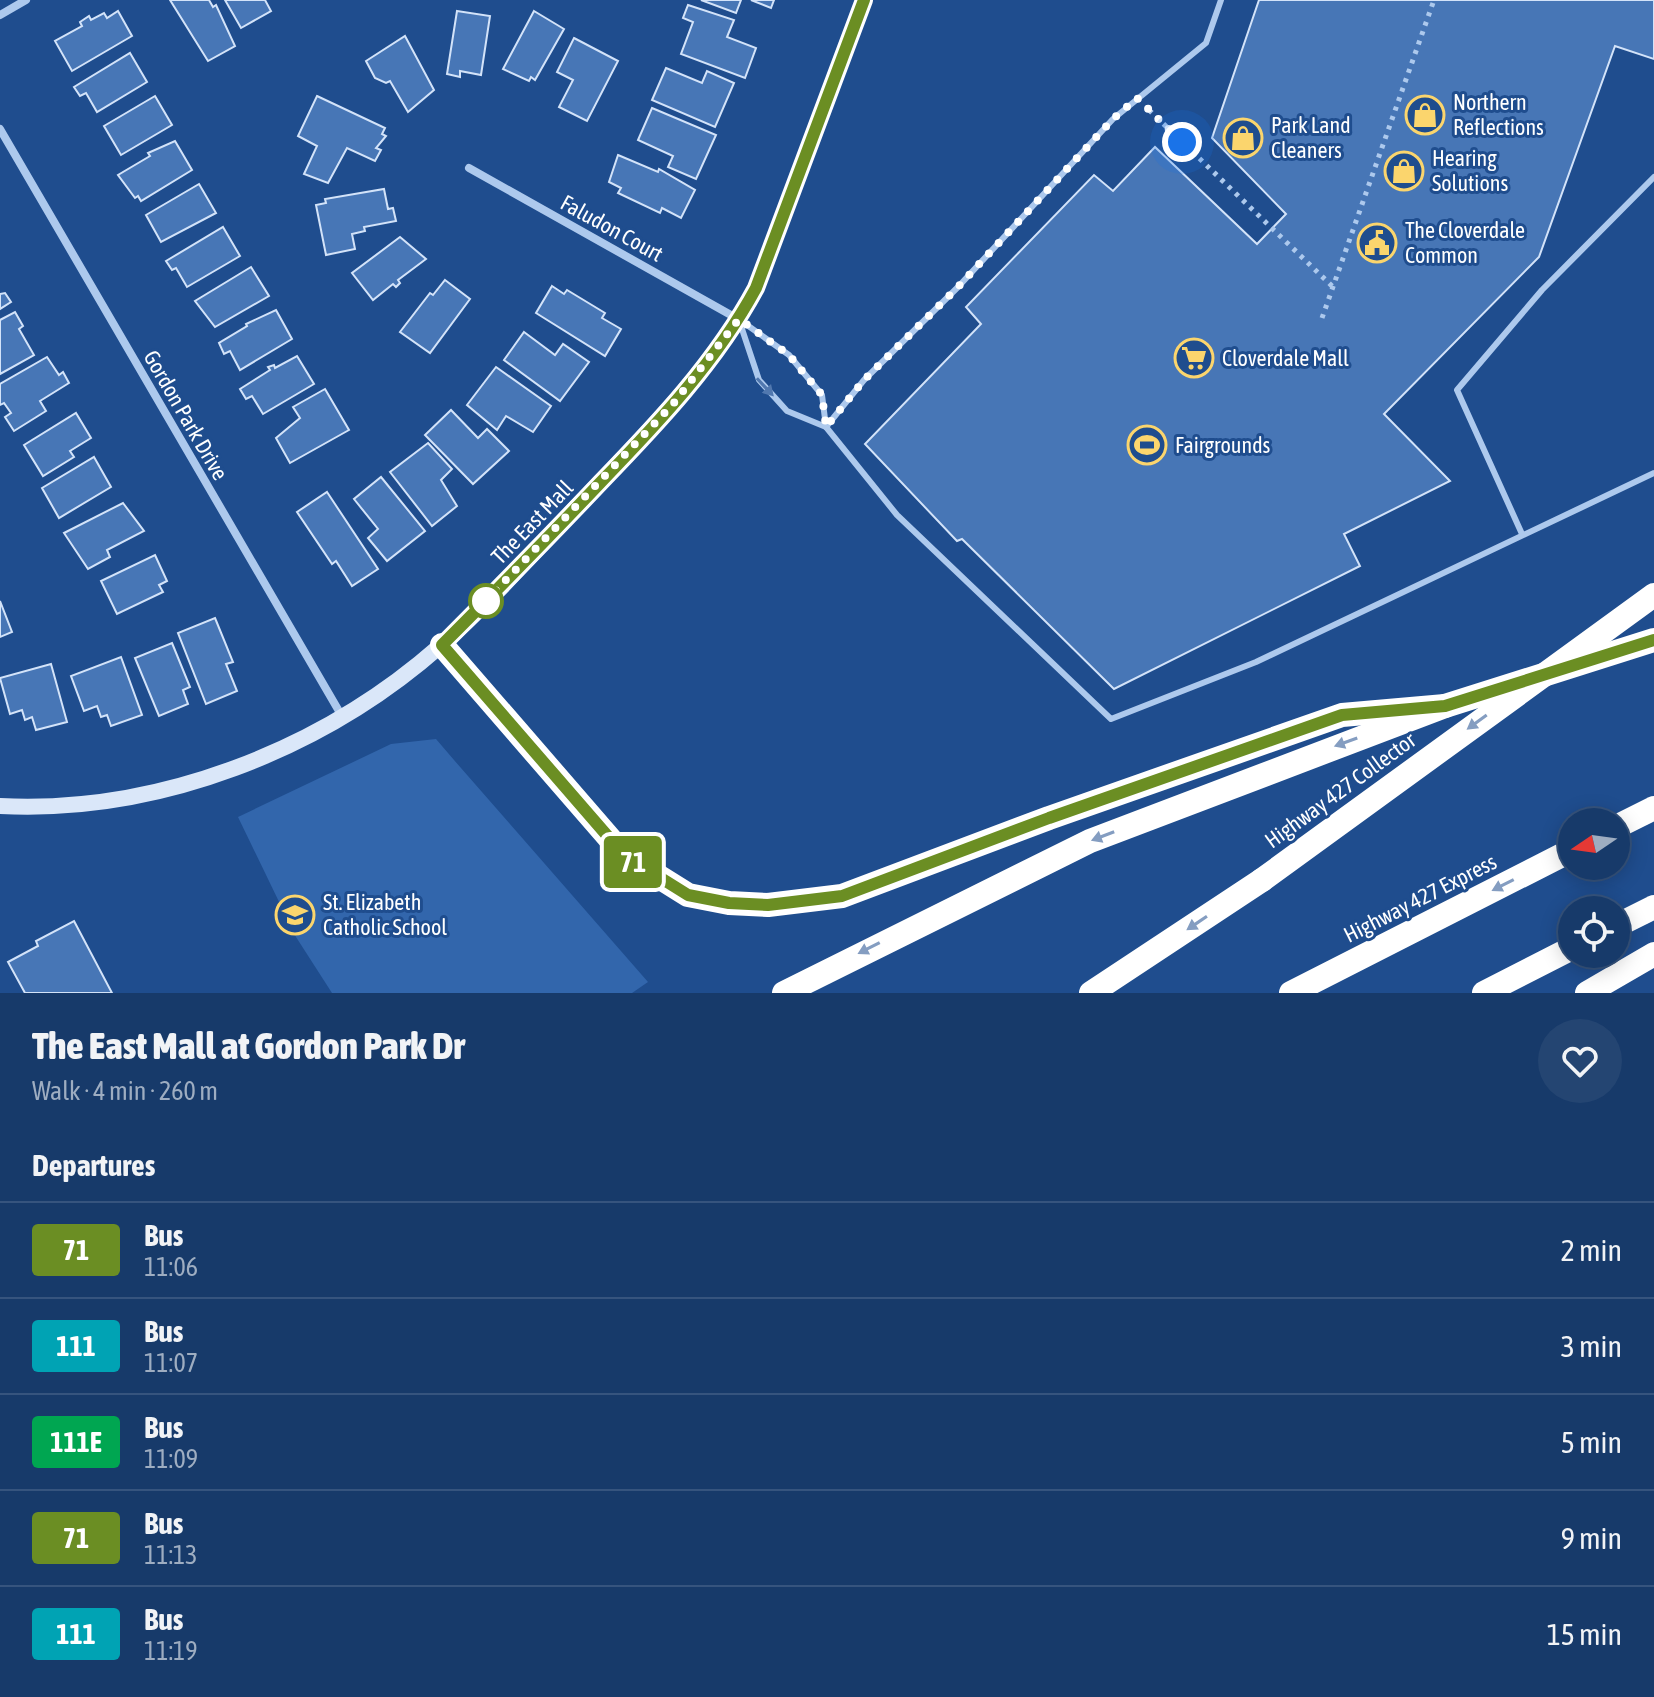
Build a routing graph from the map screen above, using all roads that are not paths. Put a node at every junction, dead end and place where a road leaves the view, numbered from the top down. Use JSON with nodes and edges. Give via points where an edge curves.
{"nodes":[{"id":1,"x":26,"y":0,"type":"edge"},
{"id":2,"x":864,"y":0,"type":"edge"},
{"id":3,"x":1221,"y":0,"type":"edge"},
{"id":4,"x":0,"y":15,"type":"edge"},
{"id":5,"x":0,"y":129,"type":"edge"},
{"id":6,"x":469,"y":168,"type":"dead end"},
{"id":7,"x":1654,"y":177,"type":"edge"},
{"id":8,"x":739,"y":319,"type":"junction"},
{"id":9,"x":826,"y":427,"type":"junction"},
{"id":10,"x":1654,"y":473,"type":"edge"},
{"id":11,"x":1522,"y":534,"type":"junction"},
{"id":12,"x":1654,"y":595,"type":"edge"},
{"id":13,"x":1654,"y":640,"type":"edge"},
{"id":14,"x":442,"y":645,"type":"junction"},
{"id":15,"x":1445,"y":706,"type":"junction"},
{"id":16,"x":343,"y":718,"type":"junction"},
{"id":17,"x":0,"y":806,"type":"edge"},
{"id":18,"x":1654,"y":808,"type":"edge"},
{"id":19,"x":1630,"y":820,"type":"edge"},
{"id":20,"x":1558,"y":857,"type":"edge"},
{"id":21,"x":1654,"y":907,"type":"edge"},
{"id":22,"x":1630,"y":919,"type":"edge"},
{"id":23,"x":1654,"y":954,"type":"edge"},
{"id":24,"x":1558,"y":955,"type":"edge"},
{"id":25,"x":784,"y":993,"type":"edge"},
{"id":26,"x":1091,"y":993,"type":"edge"},
{"id":27,"x":1291,"y":993,"type":"edge"},
{"id":28,"x":1484,"y":993,"type":"edge"},
{"id":29,"x":1587,"y":993,"type":"edge"}],
"edges":[{"from":1,"to":4,"type":"street"},
{"from":2,"to":8,"type":"main road","name":"The East Mall","via":[[756,288]]},
{"from":3,"to":9,"type":"lane","via":[[1206,43],[1113,119],[864,380]]},
{"from":5,"to":16,"type":"street","name":"Gordon Park Drive"},
{"from":6,"to":8,"type":"street","name":"Faludon Court"},
{"from":7,"to":11,"type":"lane","via":[[1542,290],[1457,390]]},
{"from":8,"to":9,"type":"lane","via":[[789,355],[822,395]]},
{"from":8,"to":9,"type":"lane","one_way":true,"via":[[756,377],[787,411]]},
{"from":8,"to":14,"type":"main road","name":"The East Mall","via":[[689,386],[624,458]]},
{"from":9,"to":11,"type":"lane","via":[[897,515],[1111,719],[1256,662]]},
{"from":10,"to":11,"type":"lane"},
{"from":12,"to":26,"type":"highway","name":"Highway 427 Collector","one_way":true,"bridge":true,"via":[[1262,880]]},
{"from":13,"to":15,"type":"highway"},
{"from":14,"to":15,"type":"highway","via":[[624,855],[688,895],[742,904],[807,903],[842,896],[1342,715]]},
{"from":14,"to":16,"type":"main road","name":"The East Mall"},
{"from":15,"to":25,"type":"highway","one_way":true,"via":[[1090,841]]},
{"from":16,"to":17,"type":"main road","name":"The East Mall","via":[[186,785],[90,801]]},
{"from":18,"to":19,"type":"highway"},
{"from":20,"to":27,"type":"highway","name":"Highway 427 Express","one_way":true},
{"from":21,"to":22,"type":"highway"},
{"from":23,"to":29,"type":"highway"},
{"from":24,"to":28,"type":"highway"}]}
